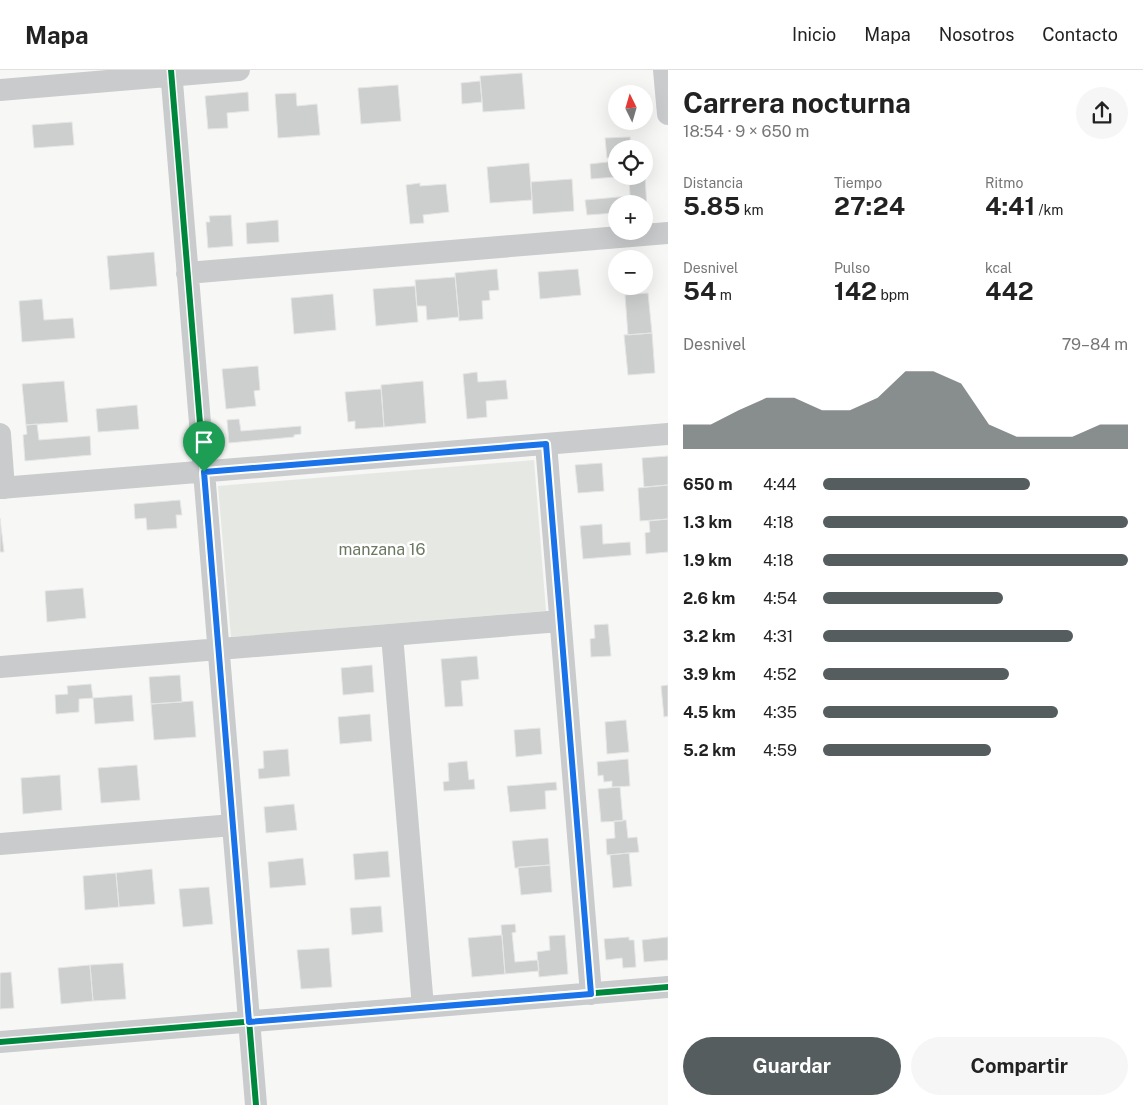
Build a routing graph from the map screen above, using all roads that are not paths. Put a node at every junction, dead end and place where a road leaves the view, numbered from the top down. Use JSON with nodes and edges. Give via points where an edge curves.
{"nodes":[{"id":1,"x":239,"y":70,"type":"edge"},
{"id":2,"x":664,"y":70,"type":"edge"},
{"id":3,"x":171,"y":73,"type":"edge"},
{"id":4,"x":0,"y":90,"type":"edge"},
{"id":5,"x":668,"y":114,"type":"edge"},
{"id":6,"x":668,"y":233,"type":"edge"},
{"id":7,"x":187,"y":273,"type":"junction"},
{"id":8,"x":0,"y":434,"type":"edge"},
{"id":9,"x":668,"y":434,"type":"edge"},
{"id":10,"x":546,"y":444,"type":"junction"},
{"id":11,"x":204,"y":472,"type":"junction"},
{"id":12,"x":2,"y":488,"type":"edge"},
{"id":13,"x":560,"y":621,"type":"junction"},
{"id":14,"x":392,"y":635,"type":"junction"},
{"id":15,"x":218,"y":649,"type":"junction"},
{"id":16,"x":0,"y":667,"type":"edge"},
{"id":17,"x":233,"y":825,"type":"junction"},
{"id":18,"x":0,"y":844,"type":"edge"},
{"id":19,"x":668,"y":987,"type":"edge"},
{"id":20,"x":591,"y":994,"type":"junction"},
{"id":21,"x":423,"y":1008,"type":"junction"},
{"id":22,"x":249,"y":1022,"type":"junction"},
{"id":23,"x":0,"y":1042,"type":"edge"},
{"id":24,"x":256,"y":1105,"type":"edge"}],
"edges":[{"from":1,"to":3,"type":"street"},
{"from":2,"to":5,"type":"street"},
{"from":3,"to":4,"type":"street"},
{"from":3,"to":7,"type":"street"},
{"from":6,"to":7,"type":"street"},
{"from":7,"to":11,"type":"street"},
{"from":8,"to":12,"type":"street"},
{"from":9,"to":10,"type":"street"},
{"from":10,"to":11,"type":"street"},
{"from":10,"to":13,"type":"street"},
{"from":11,"to":12,"type":"street"},
{"from":11,"to":15,"type":"street"},
{"from":13,"to":14,"type":"street"},
{"from":13,"to":20,"type":"street"},
{"from":14,"to":15,"type":"street"},
{"from":14,"to":21,"type":"street"},
{"from":15,"to":16,"type":"street"},
{"from":15,"to":17,"type":"street"},
{"from":17,"to":18,"type":"street"},
{"from":17,"to":22,"type":"street"},
{"from":19,"to":20,"type":"street"},
{"from":20,"to":21,"type":"street"},
{"from":21,"to":22,"type":"street"},
{"from":22,"to":23,"type":"street"},
{"from":22,"to":24,"type":"street"}]}
